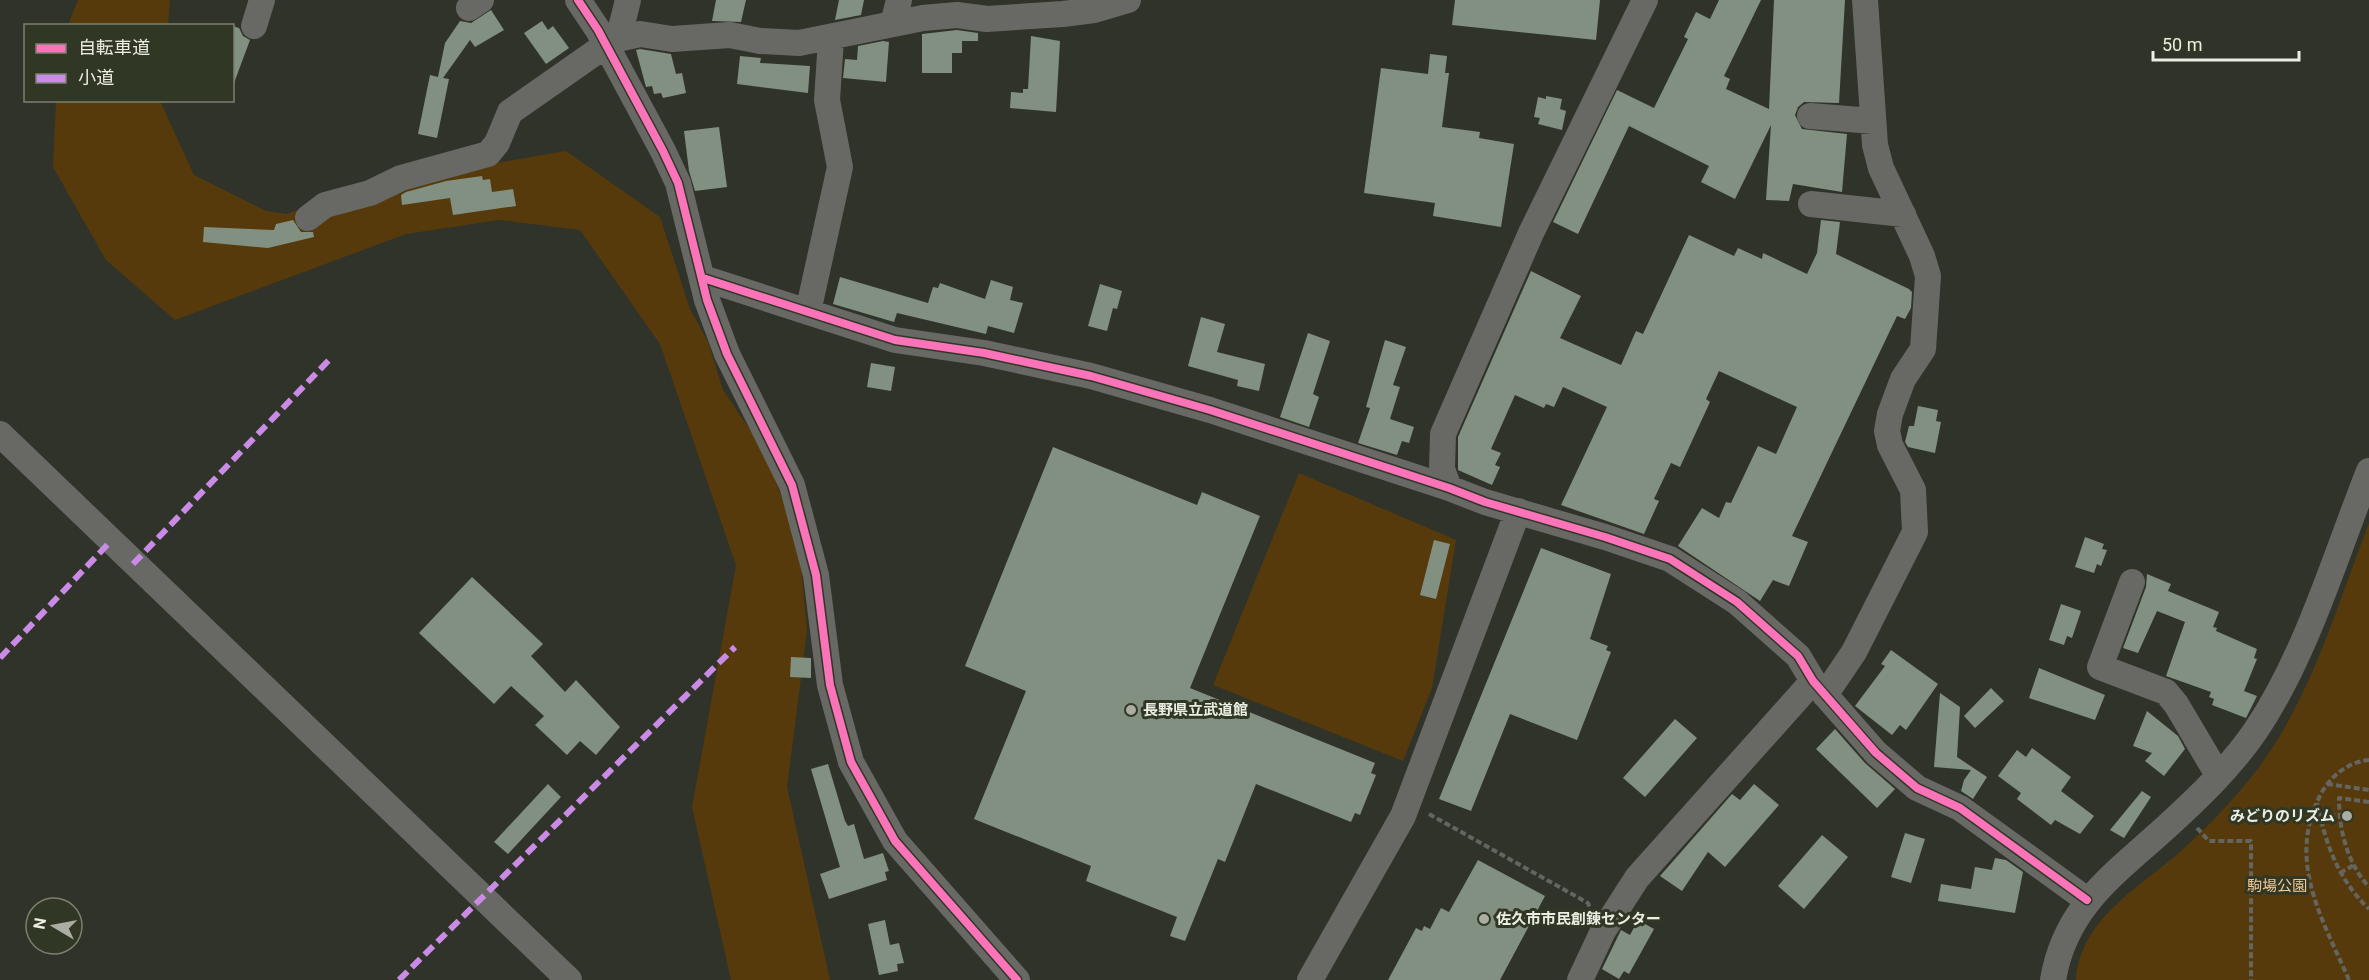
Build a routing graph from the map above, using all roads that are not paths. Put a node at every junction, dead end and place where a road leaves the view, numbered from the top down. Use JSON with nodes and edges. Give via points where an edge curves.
{"nodes":[{"id":1,"x":262,"y":0,"type":"edge"},
{"id":2,"x":578,"y":0,"type":"edge"},
{"id":3,"x":628,"y":0,"type":"edge"},
{"id":4,"x":1128,"y":0,"type":"edge"},
{"id":5,"x":1645,"y":0,"type":"edge"},
{"id":6,"x":1865,"y":0,"type":"edge"},
{"id":7,"x":1008,"y":8,"type":"edge"},
{"id":8,"x":896,"y":12,"type":"edge"},
{"id":9,"x":254,"y":26,"type":"dead end"},
{"id":10,"x":831,"y":39,"type":"junction"},
{"id":11,"x":610,"y":43,"type":"junction"},
{"id":12,"x":1810,"y":116,"type":"dead end"},
{"id":13,"x":1874,"y":121,"type":"junction"},
{"id":14,"x":1810,"y":204,"type":"dead end"},
{"id":15,"x":1903,"y":214,"type":"junction"},
{"id":16,"x":308,"y":218,"type":"dead end"},
{"id":17,"x":703,"y":278,"type":"junction"},
{"id":18,"x":808,"y":312,"type":"junction"},
{"id":19,"x":0,"y":434,"type":"edge"},
{"id":20,"x":2369,"y":471,"type":"edge"},
{"id":21,"x":1449,"y":488,"type":"junction"},
{"id":22,"x":1518,"y":511,"type":"junction"},
{"id":23,"x":2132,"y":582,"type":"dead end"},
{"id":24,"x":1819,"y":688,"type":"junction"},
{"id":25,"x":2218,"y":775,"type":"junction"},
{"id":26,"x":2087,"y":900,"type":"junction"},
{"id":27,"x":1007,"y":978,"type":"edge"},
{"id":28,"x":569,"y":980,"type":"edge"},
{"id":29,"x":1310,"y":980,"type":"edge"},
{"id":30,"x":1580,"y":980,"type":"edge"},
{"id":31,"x":2053,"y":980,"type":"edge"}],
"edges":[{"from":1,"to":9,"type":"street"},
{"from":2,"to":11,"type":"street"},
{"from":3,"to":11,"type":"street","via":[[621,28]]},
{"from":4,"to":7,"type":"street","via":[[1063,14]]},
{"from":5,"to":21,"type":"street","via":[[1531,233],[1443,434],[1442,469]]},
{"from":6,"to":13,"type":"street"},
{"from":7,"to":8,"type":"street","via":[[987,19]]},
{"from":8,"to":10,"type":"street"},
{"from":10,"to":11,"type":"street","via":[[799,43],[730,35],[672,39],[640,34]]},
{"from":10,"to":18,"type":"street","via":[[827,100],[840,167]]},
{"from":11,"to":16,"type":"street","via":[[510,112],[488,154],[401,178],[370,193],[325,205]]},
{"from":11,"to":17,"type":"street","via":[[678,183]]},
{"from":12,"to":13,"type":"street"},
{"from":13,"to":15,"type":"street","via":[[1881,168]]},
{"from":14,"to":15,"type":"street"},
{"from":15,"to":24,"type":"street","via":[[1928,276],[1927,302],[1923,349],[1903,379],[1887,431],[1913,490],[1915,532],[1854,652]]},
{"from":17,"to":18,"type":"street"},
{"from":17,"to":27,"type":"street","via":[[727,354],[792,485],[816,575],[830,685],[850,762],[895,841],[979,936]]},
{"from":18,"to":21,"type":"street","via":[[895,340],[1091,376],[1210,410]]},
{"from":19,"to":28,"type":"street"},
{"from":20,"to":25,"type":"street","via":[[2297,656],[2256,730]]},
{"from":21,"to":22,"type":"street"},
{"from":22,"to":24,"type":"street","via":[[1670,559],[1765,624],[1798,656]]},
{"from":22,"to":29,"type":"street","via":[[1403,816]]},
{"from":23,"to":25,"type":"street","via":[[2100,668],[2166,692]]},
{"from":24,"to":26,"type":"street","via":[[1876,753],[1917,788],[1959,808]]},
{"from":24,"to":30,"type":"street","via":[[1637,878],[1603,931]]},
{"from":25,"to":26,"type":"street"},
{"from":26,"to":31,"type":"street","via":[[2068,932]]}]}
